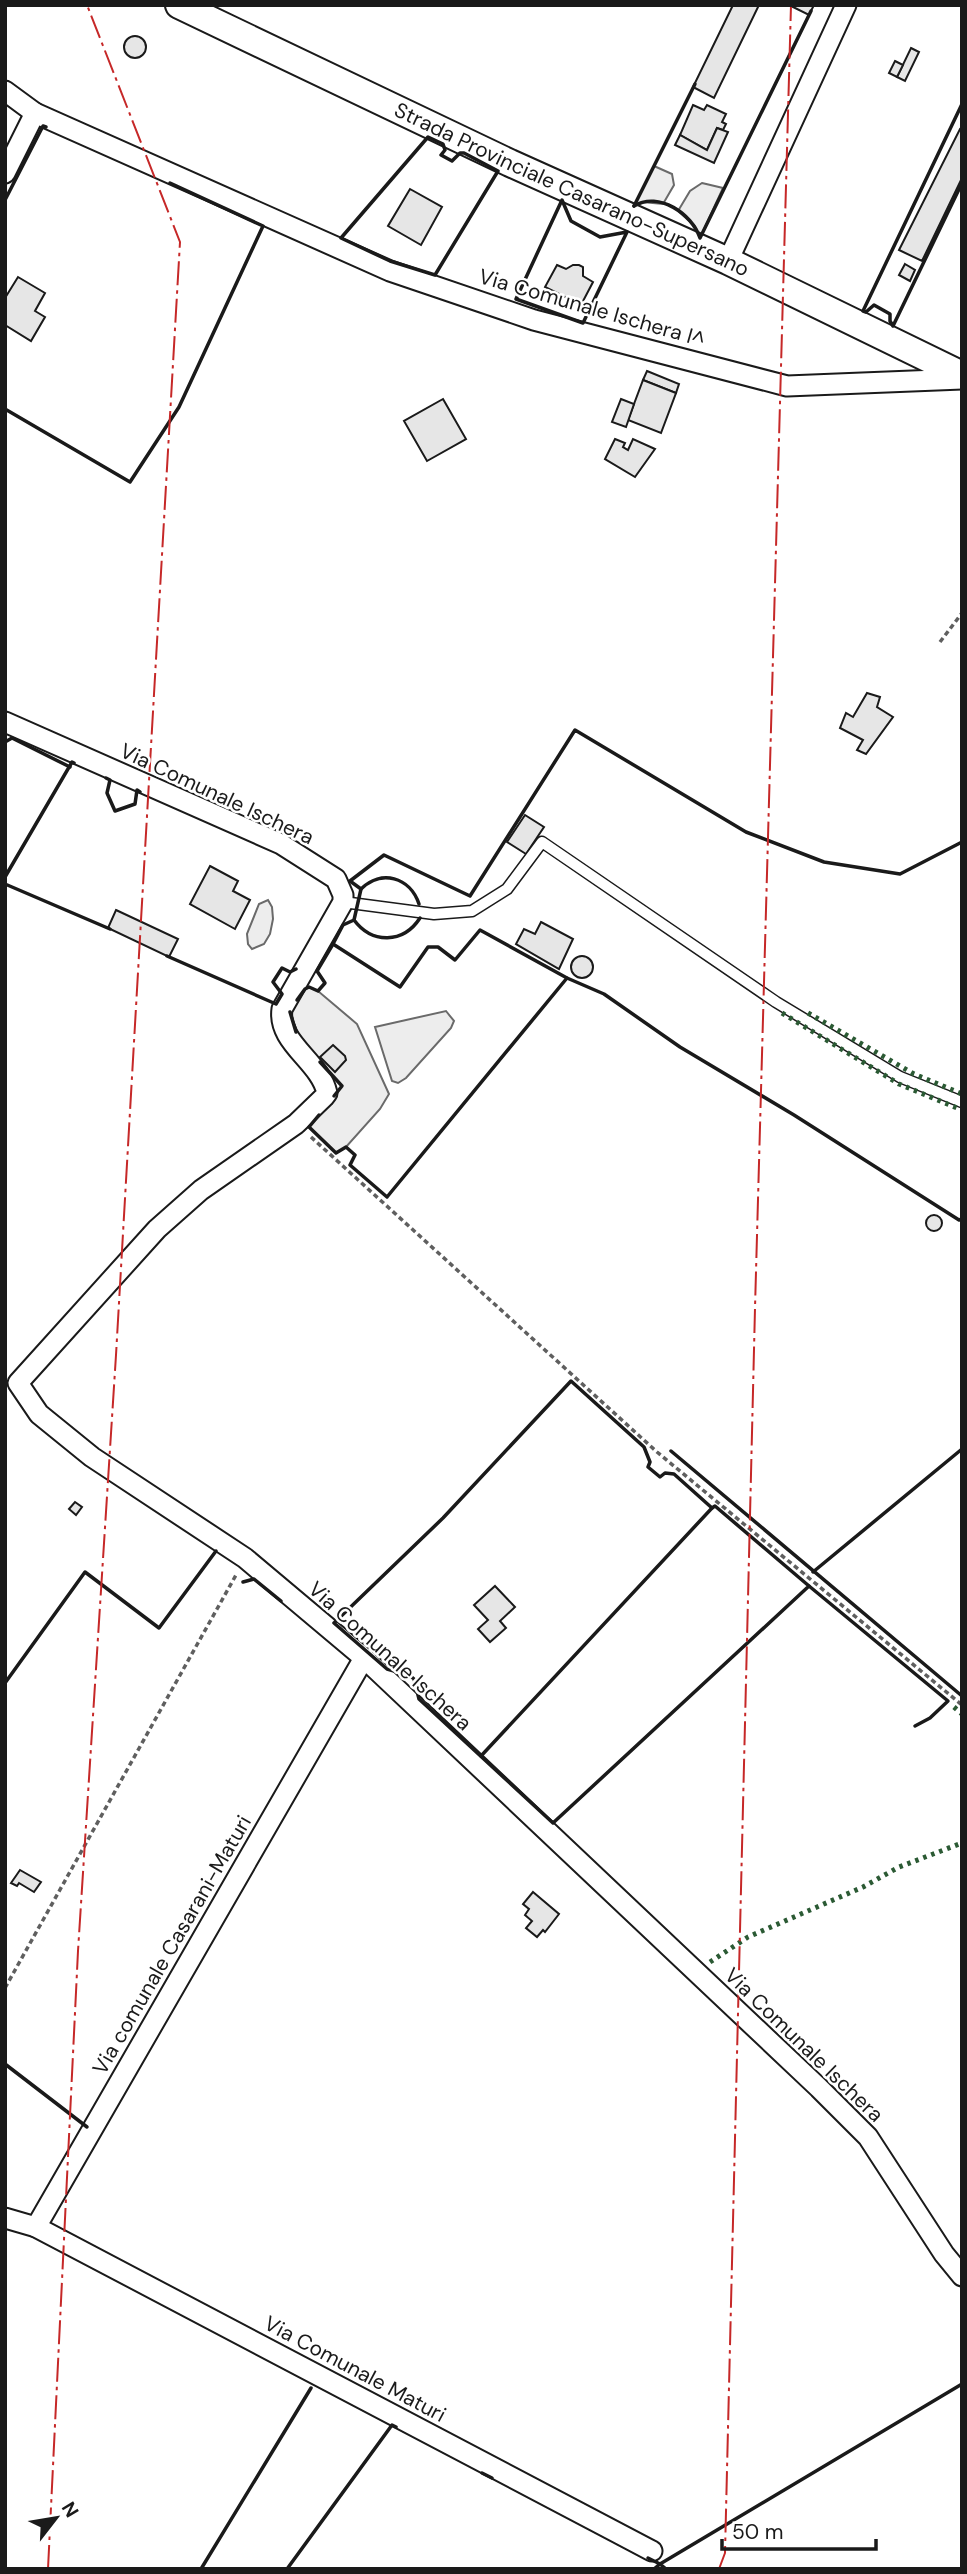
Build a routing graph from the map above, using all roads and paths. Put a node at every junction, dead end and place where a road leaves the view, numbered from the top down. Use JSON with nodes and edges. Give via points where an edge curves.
{"nodes":[{"id":1,"x":179,"y":5,"type":"edge"},
{"id":2,"x":846,"y":5,"type":"edge"},
{"id":3,"x":5,"y":91,"type":"edge"},
{"id":4,"x":35,"y":113,"type":"junction"},
{"id":5,"x":5,"y":173,"type":"edge"},
{"id":6,"x":729,"y":261,"type":"junction"},
{"id":7,"x":962,"y":377,"type":"edge"},
{"id":8,"x":962,"y":613,"type":"edge"},
{"id":9,"x":940,"y":642,"type":"dead end"},
{"id":10,"x":5,"y":722,"type":"edge"},
{"id":11,"x":343,"y":902,"type":"junction"},
{"id":12,"x":962,"y":1102,"type":"edge"},
{"id":13,"x":296,"y":1124,"type":"junction"},
{"id":14,"x":246,"y":1558,"type":"junction"},
{"id":15,"x":364,"y":1658,"type":"junction"},
{"id":16,"x":962,"y":1705,"type":"edge"},
{"id":17,"x":5,"y":1988,"type":"edge"},
{"id":18,"x":5,"y":2218,"type":"edge"},
{"id":19,"x":36,"y":2227,"type":"junction"},
{"id":20,"x":962,"y":2276,"type":"edge"},
{"id":21,"x":652,"y":2552,"type":"dead end"}],
"edges":[{"from":1,"to":6,"type":"main road","name":"Strada Provinciale Casarano-Supersano","via":[[510,163]]},
{"from":2,"to":6,"type":"street"},
{"from":3,"to":4,"type":"street"},
{"from":4,"to":5,"type":"street"},
{"from":4,"to":7,"type":"street","name":"Via Comunale Ischera I^","via":[[390,271],[534,320],[787,386]]},
{"from":6,"to":7,"type":"main road","name":"Strada Provinciale Casarano-Supersano"},
{"from":8,"to":9,"type":"path"},
{"from":10,"to":11,"type":"street","name":"Via Comunale Ischera","via":[[281,844],[336,879]]},
{"from":11,"to":12,"type":"lane","via":[[434,914],[472,911],[507,889],[542,842],[776,1002],[900,1077]]},
{"from":11,"to":13,"type":"street","name":"Via Comunale Ischera","via":[[282,1009],[280,1019],[288,1036],[327,1093]]},
{"from":13,"to":14,"type":"street","name":"Via Comunale Ischera","via":[[201,1190],[158,1229],[18,1383],[39,1414],[92,1457]]},
{"from":13,"to":16,"type":"path","via":[[657,1452]]},
{"from":14,"to":15,"type":"street","name":"Via Comunale Ischera"},
{"from":14,"to":17,"type":"path"},
{"from":15,"to":19,"type":"street","name":"Via comunale Casarani-Maturi"},
{"from":15,"to":20,"type":"street","name":"Via Comunale Ischera","via":[[868,2137]]},
{"from":18,"to":19,"type":"street"},
{"from":19,"to":21,"type":"street","name":"Via Comunale Maturi"}]}
